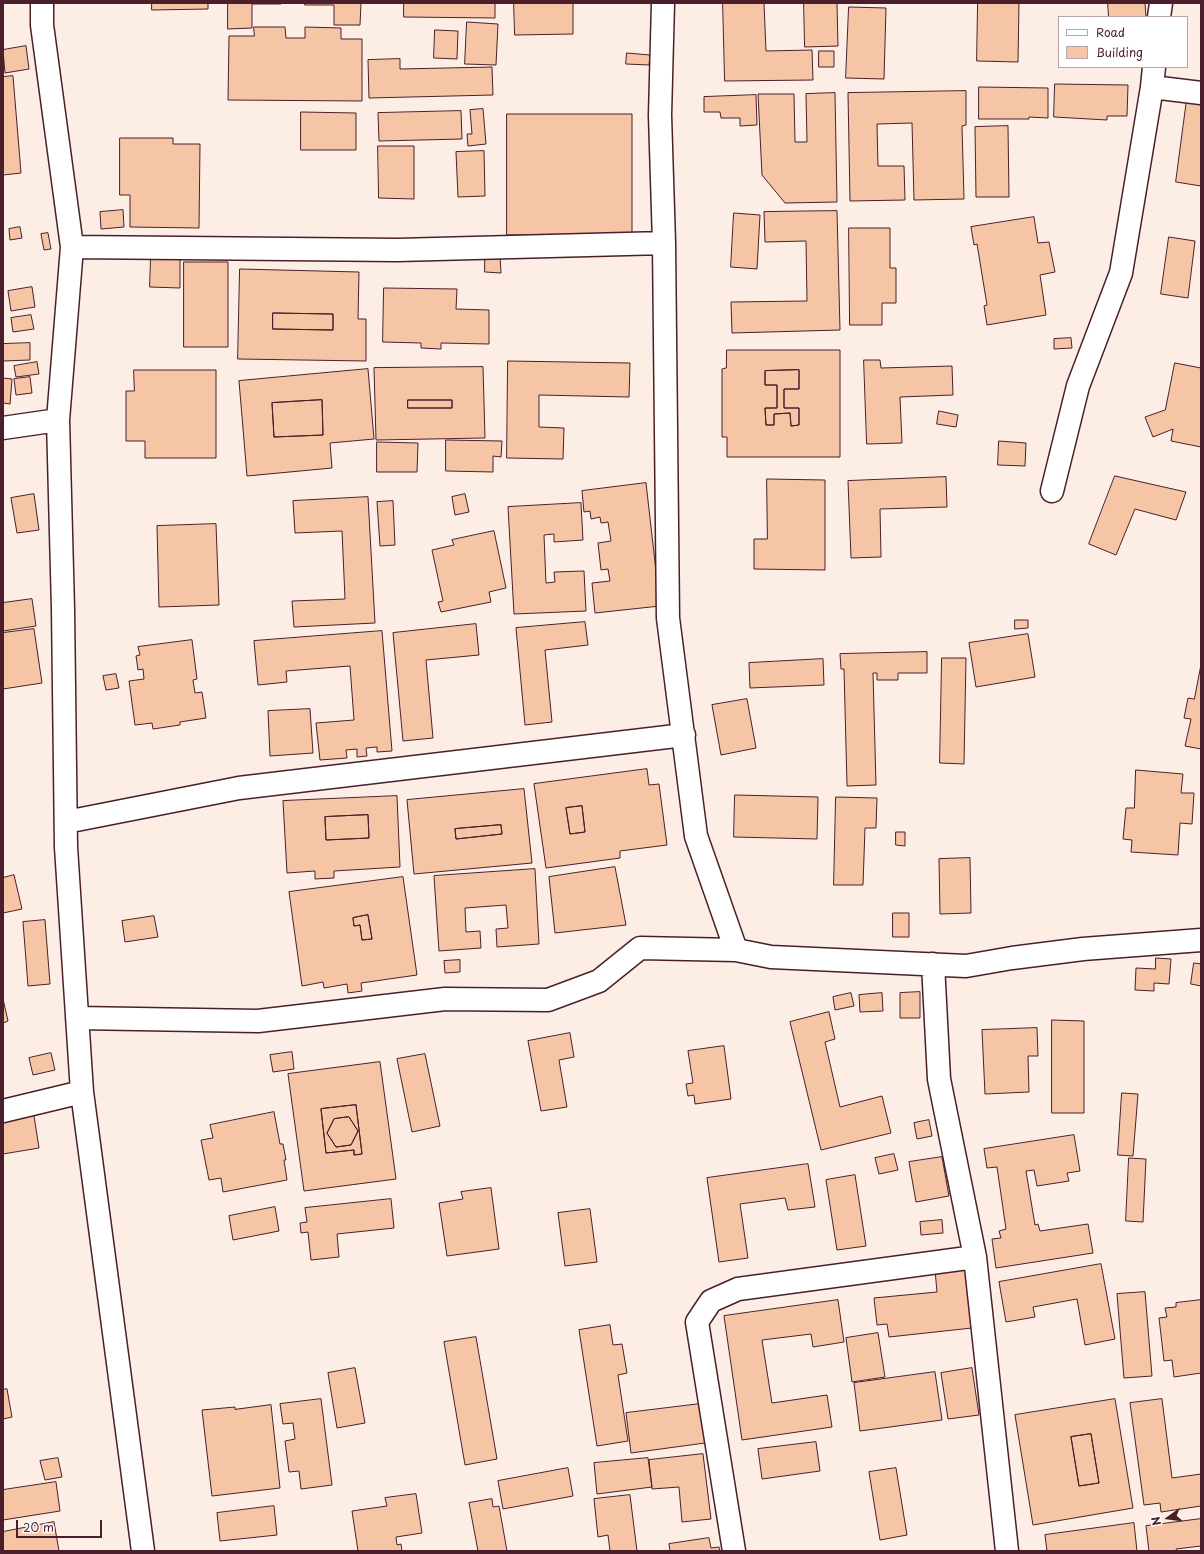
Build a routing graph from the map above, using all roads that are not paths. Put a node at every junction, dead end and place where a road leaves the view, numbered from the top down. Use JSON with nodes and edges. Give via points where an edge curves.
{"nodes":[{"id":1,"x":42,"y":3,"type":"edge"},
{"id":2,"x":663,"y":3,"type":"edge"},
{"id":3,"x":1161,"y":3,"type":"edge"},
{"id":4,"x":1159,"y":16,"type":"edge"},
{"id":5,"x":1153,"y":77,"type":"edge"},
{"id":6,"x":1201,"y":93,"type":"edge"},
{"id":7,"x":664,"y":243,"type":"junction"},
{"id":8,"x":72,"y":247,"type":"junction"},
{"id":9,"x":58,"y":420,"type":"junction"},
{"id":10,"x":3,"y":428,"type":"edge"},
{"id":11,"x":1052,"y":491,"type":"dead end"},
{"id":12,"x":684,"y":735,"type":"junction"},
{"id":13,"x":66,"y":822,"type":"junction"},
{"id":14,"x":1201,"y":940,"type":"edge"},
{"id":15,"x":736,"y":950,"type":"junction"},
{"id":16,"x":933,"y":964,"type":"junction"},
{"id":17,"x":77,"y":1018,"type":"junction"},
{"id":18,"x":82,"y":1092,"type":"junction"},
{"id":19,"x":3,"y":1111,"type":"edge"},
{"id":20,"x":974,"y":1257,"type":"junction"},
{"id":21,"x":143,"y":1551,"type":"edge"},
{"id":22,"x":734,"y":1551,"type":"edge"},
{"id":23,"x":1007,"y":1551,"type":"edge"}],
"edges":[{"from":1,"to":8,"type":"street","via":[[42,25]]},
{"from":2,"to":7,"type":"street","via":[[660,114]]},
{"from":3,"to":4,"type":"street"},
{"from":5,"to":6,"type":"street"},
{"from":5,"to":11,"type":"street","via":[[1120,273],[1078,386]]},
{"from":7,"to":8,"type":"street","via":[[398,250]]},
{"from":7,"to":12,"type":"street","via":[[668,618]]},
{"from":8,"to":9,"type":"street"},
{"from":9,"to":10,"type":"street"},
{"from":9,"to":13,"type":"street"},
{"from":12,"to":13,"type":"street","via":[[239,788]]},
{"from":12,"to":15,"type":"street","via":[[696,836]]},
{"from":13,"to":17,"type":"street"},
{"from":14,"to":16,"type":"street","via":[[1083,950],[966,966]]},
{"from":15,"to":16,"type":"street","via":[[770,957]]},
{"from":15,"to":17,"type":"street","via":[[640,948],[599,980],[548,1000],[445,999],[258,1021]]},
{"from":16,"to":20,"type":"street","via":[[939,1079]]},
{"from":17,"to":18,"type":"street"},
{"from":18,"to":19,"type":"street"},
{"from":18,"to":21,"type":"street"},
{"from":20,"to":22,"type":"street","via":[[738,1289],[711,1301],[698,1322]]},
{"from":20,"to":23,"type":"street"}]}
